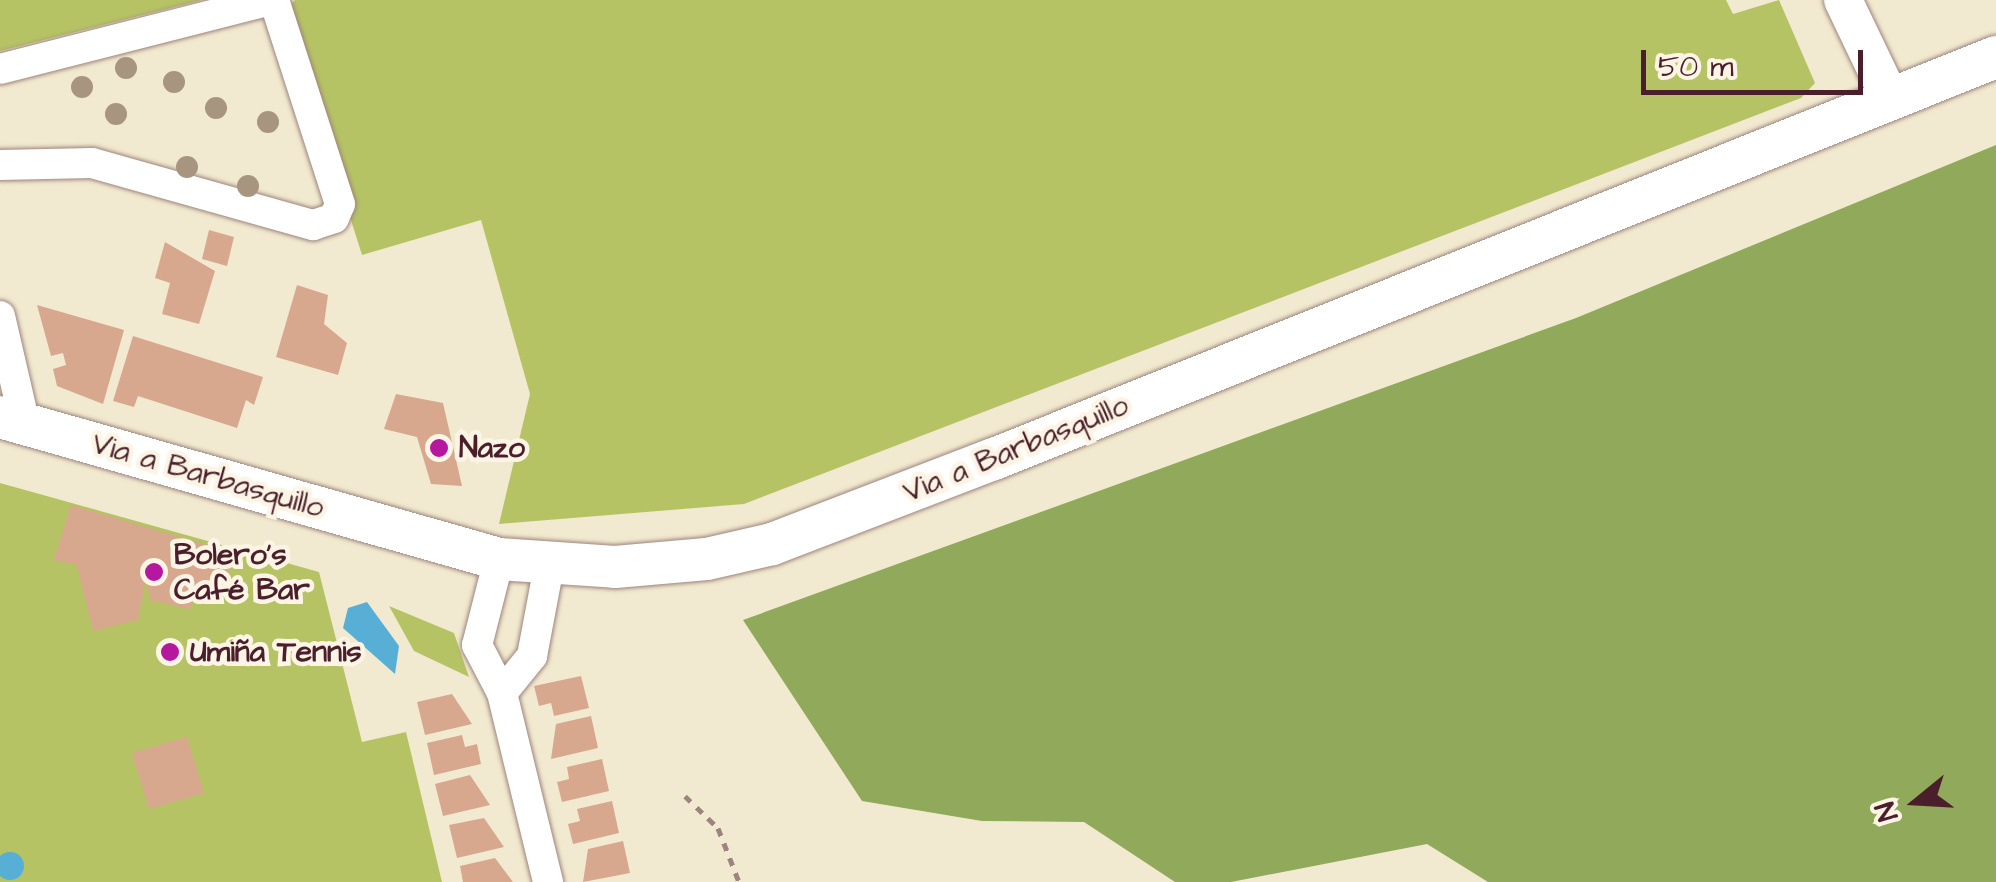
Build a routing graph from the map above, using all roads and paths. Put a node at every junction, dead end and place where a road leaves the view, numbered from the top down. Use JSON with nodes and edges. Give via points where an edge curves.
{"nodes":[{"id":1,"x":273,"y":0,"type":"edge"},
{"id":2,"x":1843,"y":0,"type":"edge"},
{"id":3,"x":1996,"y":58,"type":"edge"},
{"id":4,"x":0,"y":69,"type":"edge"},
{"id":5,"x":1890,"y":98,"type":"junction"},
{"id":6,"x":0,"y":165,"type":"edge"},
{"id":7,"x":0,"y":316,"type":"edge"},
{"id":8,"x":12,"y":420,"type":"edge"},
{"id":9,"x":499,"y":559,"type":"junction"},
{"id":10,"x":549,"y":566,"type":"junction"},
{"id":11,"x":502,"y":693,"type":"junction"},
{"id":12,"x":685,"y":796,"type":"dead end"},
{"id":13,"x":548,"y":882,"type":"edge"},
{"id":14,"x":739,"y":882,"type":"edge"}],
"edges":[{"from":1,"to":4,"type":"street"},
{"from":1,"to":6,"type":"street","via":[[340,204],[334,218],[313,225],[92,163]]},
{"from":2,"to":5,"type":"street"},
{"from":3,"to":5,"type":"main road","name":"Via a Barbasquillo"},
{"from":5,"to":10,"type":"main road","name":"Via a Barbasquillo","via":[[772,544],[666,565]]},
{"from":7,"to":8,"type":"street"},
{"from":8,"to":9,"type":"main road","name":"Via a Barbasquillo"},
{"from":9,"to":10,"type":"main road","name":"Via a Barbasquillo"},
{"from":9,"to":11,"type":"street","via":[[477,645]]},
{"from":10,"to":11,"type":"street","via":[[532,656]]},
{"from":11,"to":13,"type":"street"},
{"from":12,"to":14,"type":"path","via":[[718,828]]}]}
